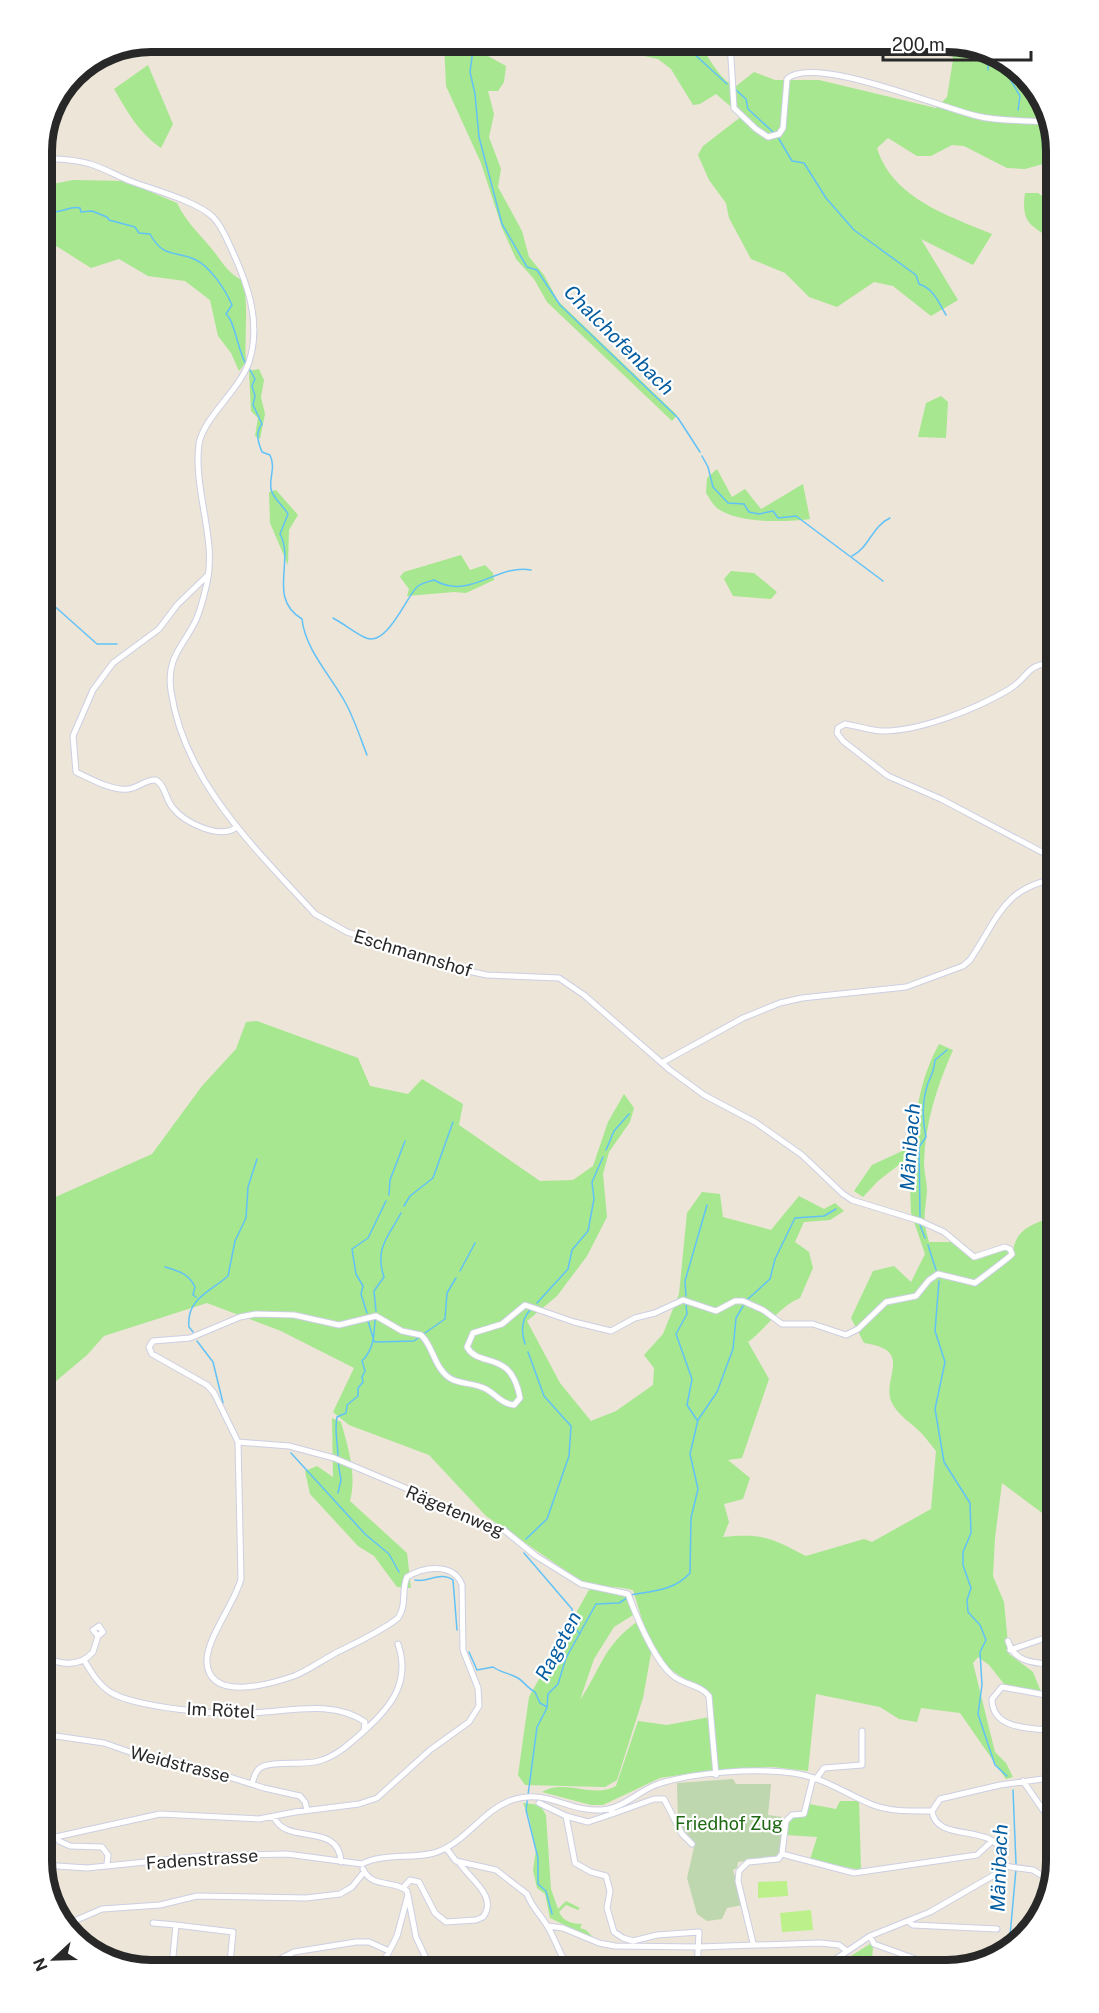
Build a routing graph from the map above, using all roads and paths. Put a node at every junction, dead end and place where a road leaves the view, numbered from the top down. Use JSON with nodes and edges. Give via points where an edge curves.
{"nodes":[{"id":1,"x":730,"y":53,"type":"edge"},
{"id":2,"x":1041,"y":121,"type":"edge"},
{"id":3,"x":53,"y":159,"type":"edge"},
{"id":4,"x":208,"y":576,"type":"junction"},
{"id":5,"x":1046,"y":663,"type":"edge"},
{"id":6,"x":237,"y":828,"type":"junction"},
{"id":7,"x":1046,"y":854,"type":"edge"},
{"id":8,"x":1046,"y":880,"type":"edge"},
{"id":9,"x":663,"y":1062,"type":"junction"},
{"id":10,"x":238,"y":1442,"type":"junction"},
{"id":11,"x":98,"y":1636,"type":"dead end"},
{"id":12,"x":1046,"y":1638,"type":"edge"},
{"id":13,"x":1008,"y":1641,"type":"dead end"},
{"id":14,"x":398,"y":1644,"type":"dead end"},
{"id":15,"x":1010,"y":1650,"type":"junction"},
{"id":16,"x":52,"y":1659,"type":"edge"},
{"id":17,"x":84,"y":1660,"type":"junction"},
{"id":18,"x":1046,"y":1664,"type":"edge"},
{"id":19,"x":1046,"y":1695,"type":"edge"},
{"id":20,"x":1046,"y":1729,"type":"edge"},
{"id":21,"x":364,"y":1731,"type":"junction"},
{"id":22,"x":862,"y":1731,"type":"dead end"},
{"id":23,"x":52,"y":1735,"type":"edge"},
{"id":24,"x":716,"y":1775,"type":"junction"},
{"id":25,"x":814,"y":1778,"type":"junction"},
{"id":26,"x":1046,"y":1778,"type":"edge"},
{"id":27,"x":1023,"y":1781,"type":"junction"},
{"id":28,"x":252,"y":1784,"type":"junction"},
{"id":29,"x":539,"y":1803,"type":"dead end"},
{"id":30,"x":307,"y":1810,"type":"junction"},
{"id":31,"x":611,"y":1811,"type":"junction"},
{"id":32,"x":932,"y":1811,"type":"junction"},
{"id":33,"x":1046,"y":1814,"type":"edge"},
{"id":34,"x":566,"y":1816,"type":"junction"},
{"id":35,"x":274,"y":1817,"type":"junction"},
{"id":36,"x":57,"y":1837,"type":"junction"},
{"id":37,"x":52,"y":1838,"type":"edge"},
{"id":38,"x":992,"y":1841,"type":"junction"},
{"id":39,"x":692,"y":1844,"type":"dead end"},
{"id":40,"x":446,"y":1848,"type":"junction"},
{"id":41,"x":782,"y":1854,"type":"junction"},
{"id":42,"x":341,"y":1862,"type":"junction"},
{"id":43,"x":459,"y":1862,"type":"junction"},
{"id":44,"x":107,"y":1864,"type":"junction"},
{"id":45,"x":362,"y":1864,"type":"junction"},
{"id":46,"x":52,"y":1866,"type":"edge"},
{"id":47,"x":1004,"y":1866,"type":"junction"},
{"id":48,"x":364,"y":1872,"type":"junction"},
{"id":49,"x":1045,"y":1877,"type":"edge"},
{"id":50,"x":401,"y":1887,"type":"junction"},
{"id":51,"x":408,"y":1894,"type":"junction"},
{"id":52,"x":908,"y":1921,"type":"junction"},
{"id":53,"x":73,"y":1922,"type":"edge"},
{"id":54,"x":153,"y":1923,"type":"dead end"},
{"id":55,"x":176,"y":1926,"type":"junction"},
{"id":56,"x":548,"y":1926,"type":"junction"},
{"id":57,"x":997,"y":1929,"type":"dead end"},
{"id":58,"x":870,"y":1936,"type":"junction"},
{"id":59,"x":753,"y":1943,"type":"junction"},
{"id":60,"x":699,"y":1947,"type":"junction"},
{"id":61,"x":389,"y":1951,"type":"junction"},
{"id":62,"x":847,"y":1951,"type":"junction"},
{"id":63,"x":174,"y":1960,"type":"edge"},
{"id":64,"x":230,"y":1960,"type":"edge"},
{"id":65,"x":280,"y":1960,"type":"edge"},
{"id":66,"x":384,"y":1960,"type":"edge"},
{"id":67,"x":427,"y":1960,"type":"edge"},
{"id":68,"x":564,"y":1960,"type":"edge"},
{"id":69,"x":698,"y":1960,"type":"edge"},
{"id":70,"x":834,"y":1960,"type":"edge"},
{"id":71,"x":918,"y":1960,"type":"edge"}],
"edges":[{"from":1,"to":2,"type":"street","via":[[732,103],[768,137],[783,128],[787,79],[793,73],[845,75],[978,117]]},
{"from":3,"to":4,"type":"street","name":"Eschmannshof","via":[[92,164],[199,207],[215,219],[242,271],[252,303],[252,351],[247,367],[204,428],[200,441],[199,485],[207,532]]},
{"from":4,"to":6,"type":"street","name":"Eschmannshof","via":[[195,623],[174,655],[170,688],[182,736]]},
{"from":4,"to":6,"type":"street","via":[[177,605],[159,629],[113,663],[93,690],[73,740],[76,772],[120,789],[156,780],[182,816],[218,832]]},
{"from":5,"to":7,"type":"street","via":[[1031,667],[1014,687],[1000,695],[928,723],[881,731],[845,724],[837,733],[888,776],[950,803]]},
{"from":6,"to":9,"type":"street","name":"Eschmannshof","via":[[315,914],[347,932],[468,971],[559,978]]},
{"from":8,"to":9,"type":"street","via":[[1009,898],[963,966],[906,987],[780,1003],[743,1018]]},
{"from":9,"to":10,"type":"street","name":"Eschmannshof","via":[[704,1095],[755,1122],[807,1159],[852,1200],[944,1232],[974,1257],[1005,1247],[1010,1249],[1009,1259],[975,1283],[938,1274],[916,1296],[886,1302],[858,1329],[846,1335],[813,1324],[782,1324],[742,1301],[716,1311],[689,1301],[676,1301],[611,1331],[525,1305],[502,1324],[473,1333],[467,1347],[474,1355],[500,1364],[512,1374],[520,1398],[514,1405],[505,1404],[477,1385],[452,1381],[421,1335],[402,1331],[376,1316],[339,1325],[294,1315],[256,1314],[190,1338],[150,1343],[152,1354],[197,1378],[214,1393]]},
{"from":10,"to":24,"type":"street","name":"Rägetenweg","via":[[289,1446],[334,1458],[504,1530],[574,1581],[629,1596],[646,1636],[672,1675],[709,1695]]},
{"from":10,"to":30,"type":"street","via":[[242,1579],[206,1662],[220,1684],[240,1688],[296,1675],[398,1618],[407,1576],[422,1570],[446,1569],[459,1578],[462,1586],[464,1650],[478,1688],[479,1706],[469,1722],[430,1750],[377,1798]]},
{"from":11,"to":17,"type":"street","via":[[93,1652]]},
{"from":12,"to":15,"type":"street"},
{"from":13,"to":15,"type":"street"},
{"from":14,"to":21,"type":"street","via":[[402,1665],[399,1691],[386,1713]]},
{"from":15,"to":18,"type":"street","via":[[1031,1663]]},
{"from":16,"to":17,"type":"street","via":[[66,1664]]},
{"from":17,"to":21,"type":"street","name":"Im Rötel","via":[[99,1683],[128,1700],[212,1712],[316,1708],[357,1718],[365,1722]]},
{"from":19,"to":20,"type":"street","via":[[1002,1687],[992,1699],[999,1720]]},
{"from":21,"to":28,"type":"street","via":[[341,1751],[321,1761],[262,1766]]},
{"from":22,"to":25,"type":"street","via":[[862,1765],[824,1768]]},
{"from":23,"to":28,"type":"street","name":"Weidstrasse","via":[[104,1743]]},
{"from":24,"to":25,"type":"street","via":[[782,1772]]},
{"from":24,"to":31,"type":"street","via":[[669,1781]]},
{"from":25,"to":32,"type":"street","via":[[883,1808]]},
{"from":25,"to":41,"type":"street","via":[[804,1814],[792,1815],[786,1821]]},
{"from":26,"to":27,"type":"street"},
{"from":27,"to":32,"type":"street","via":[[943,1797]]},
{"from":27,"to":33,"type":"street"},
{"from":28,"to":30,"type":"street","name":"Weidstrasse","via":[[300,1796]]},
{"from":29,"to":34,"type":"street"},
{"from":30,"to":35,"type":"street"},
{"from":31,"to":34,"type":"street","via":[[588,1822]]},
{"from":31,"to":39,"type":"street","via":[[664,1799],[682,1834]]},
{"from":31,"to":40,"type":"street","via":[[587,1809],[541,1796],[513,1800],[490,1811]]},
{"from":32,"to":38,"type":"street","via":[[934,1820],[942,1827]]},
{"from":34,"to":60,"type":"street","via":[[575,1863],[606,1876],[610,1891],[607,1908],[614,1932],[633,1941],[699,1932]]},
{"from":35,"to":36,"type":"street","via":[[160,1814]]},
{"from":35,"to":42,"type":"street","via":[[285,1829],[331,1841],[339,1849]]},
{"from":36,"to":37,"type":"street"},
{"from":36,"to":44,"type":"street","via":[[70,1846],[102,1847],[108,1855]]},
{"from":38,"to":41,"type":"street","via":[[977,1855],[856,1872]]},
{"from":38,"to":47,"type":"street","via":[[1001,1850]]},
{"from":40,"to":43,"type":"street"},
{"from":40,"to":45,"type":"street","name":"Fadenstrasse","via":[[421,1856]]},
{"from":41,"to":59,"type":"street","via":[[778,1859],[748,1862],[739,1871]]},
{"from":42,"to":44,"type":"street","name":"Fadenstrasse","via":[[288,1854]]},
{"from":42,"to":45,"type":"street","name":"Fadenstrasse"},
{"from":43,"to":50,"type":"street","via":[[484,1891],[488,1906],[483,1917],[446,1922],[435,1913],[419,1882],[410,1880]]},
{"from":43,"to":56,"type":"street","via":[[489,1867],[507,1877],[527,1894]]},
{"from":44,"to":46,"type":"street","name":"Fadenstrasse","via":[[87,1868]]},
{"from":45,"to":48,"type":"street"},
{"from":47,"to":49,"type":"street","via":[[1033,1870]]},
{"from":47,"to":52,"type":"street","via":[[996,1876]]},
{"from":48,"to":50,"type":"street","via":[[377,1883]]},
{"from":48,"to":53,"type":"street","via":[[340,1894],[306,1898],[197,1896],[160,1905],[102,1909]]},
{"from":50,"to":51,"type":"street"},
{"from":51,"to":61,"type":"street"},
{"from":51,"to":67,"type":"street","via":[[416,1937]]},
{"from":52,"to":57,"type":"street","via":[[912,1925]]},
{"from":52,"to":58,"type":"street"},
{"from":54,"to":55,"type":"street"},
{"from":55,"to":63,"type":"street"},
{"from":55,"to":64,"type":"street","via":[[233,1932]]},
{"from":56,"to":60,"type":"street","via":[[609,1945]]},
{"from":56,"to":68,"type":"street"},
{"from":58,"to":62,"type":"street"},
{"from":58,"to":71,"type":"street","via":[[874,1944]]},
{"from":59,"to":60,"type":"street"},
{"from":59,"to":62,"type":"street","via":[[820,1943],[839,1945]]},
{"from":60,"to":69,"type":"street"},
{"from":61,"to":65,"type":"street","via":[[369,1942],[286,1954]]},
{"from":61,"to":66,"type":"street"},
{"from":62,"to":70,"type":"street"}]}
